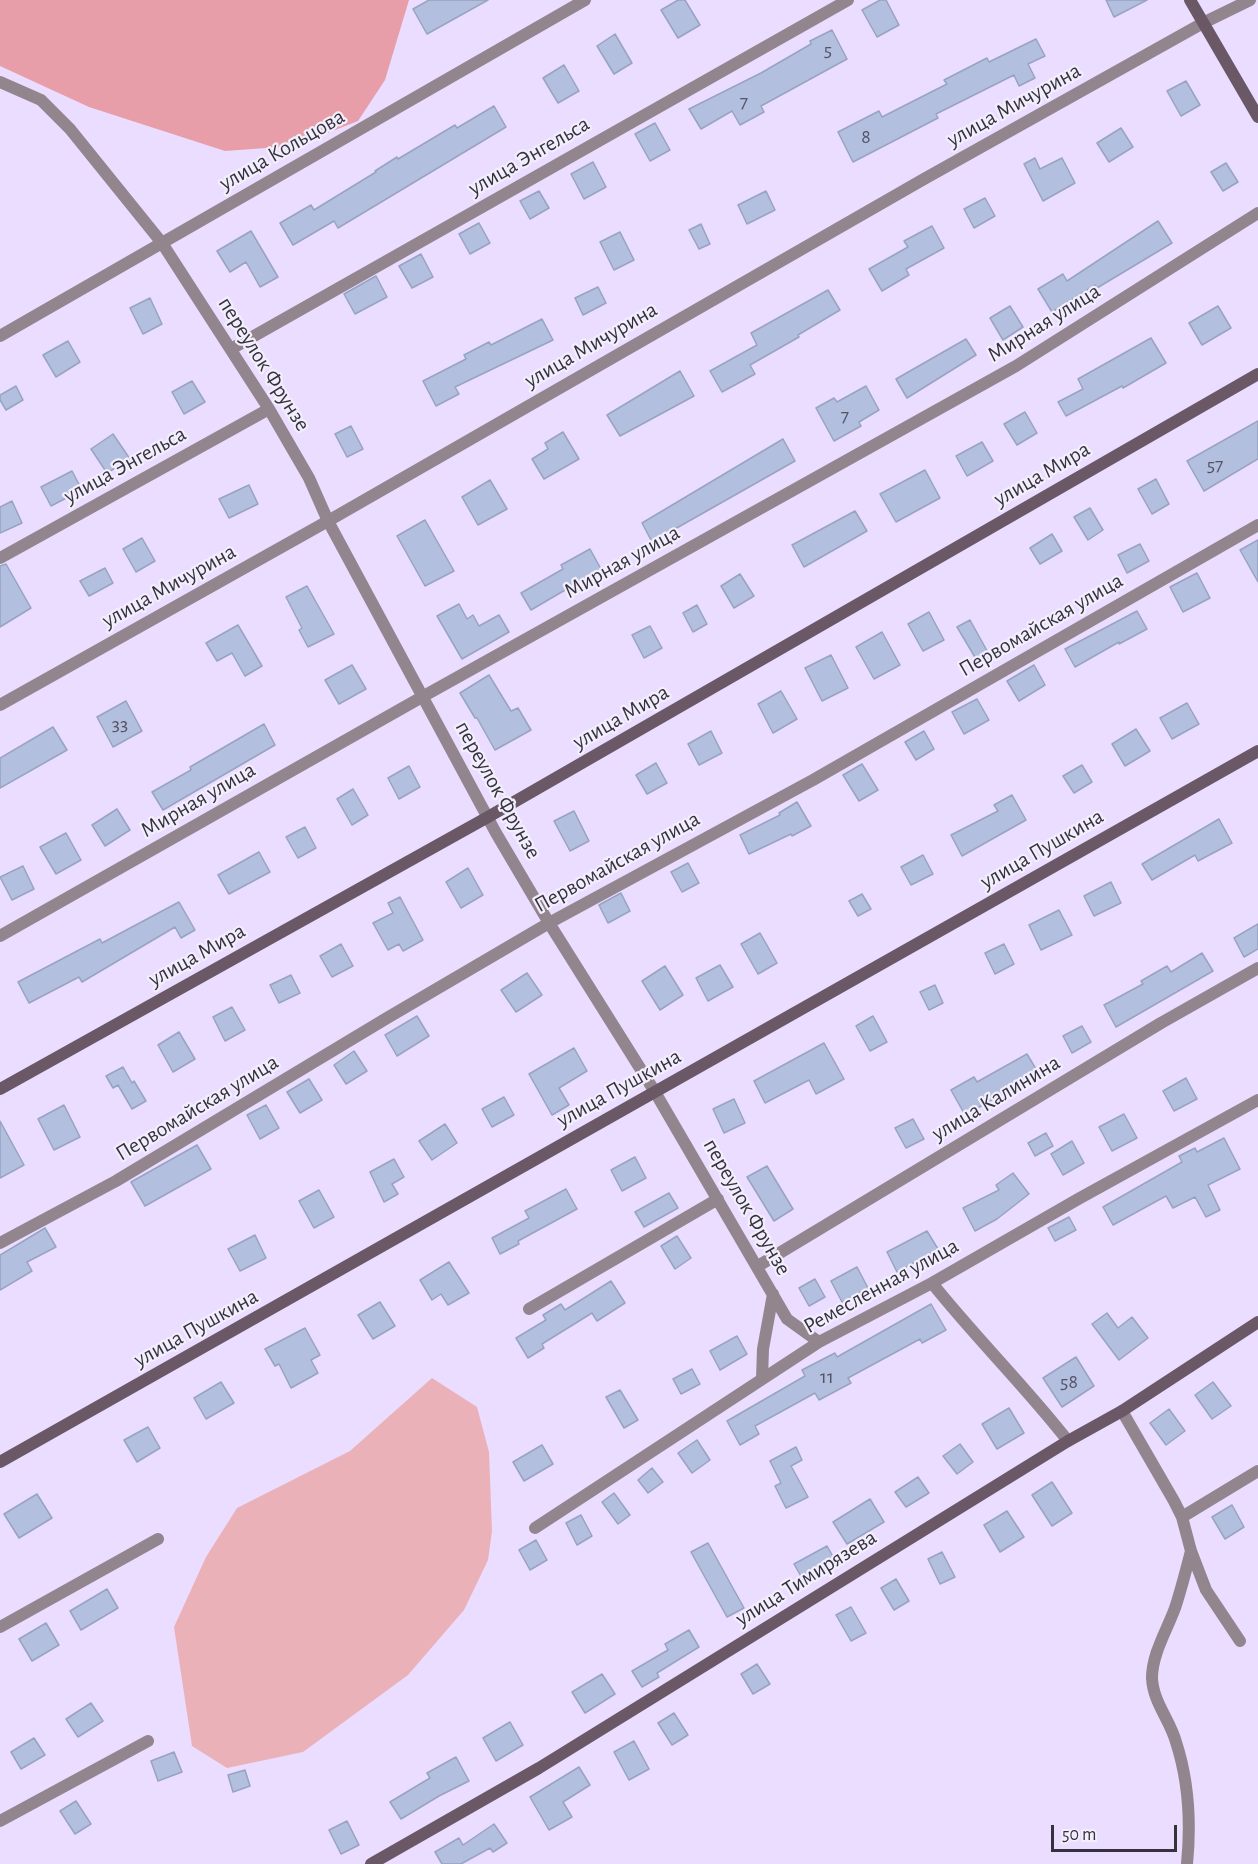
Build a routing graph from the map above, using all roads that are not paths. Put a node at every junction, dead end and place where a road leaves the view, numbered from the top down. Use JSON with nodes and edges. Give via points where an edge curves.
{"nodes":[{"id":1,"x":585,"y":0,"type":"edge"},
{"id":2,"x":848,"y":0,"type":"edge"},
{"id":3,"x":1190,"y":0,"type":"edge"},
{"id":4,"x":1250,"y":0,"type":"edge"},
{"id":5,"x":1203,"y":23,"type":"junction"},
{"id":6,"x":0,"y":82,"type":"edge"},
{"id":7,"x":1258,"y":117,"type":"edge"},
{"id":8,"x":1258,"y":213,"type":"edge"},
{"id":9,"x":162,"y":243,"type":"junction"},
{"id":10,"x":0,"y":336,"type":"edge"},
{"id":11,"x":231,"y":349,"type":"junction"},
{"id":12,"x":1258,"y":374,"type":"edge"},
{"id":13,"x":269,"y":409,"type":"junction"},
{"id":14,"x":328,"y":521,"type":"junction"},
{"id":15,"x":1258,"y":525,"type":"edge"},
{"id":16,"x":0,"y":558,"type":"edge"},
{"id":17,"x":422,"y":697,"type":"junction"},
{"id":18,"x":0,"y":705,"type":"edge"},
{"id":19,"x":1258,"y":751,"type":"edge"},
{"id":20,"x":488,"y":817,"type":"junction"},
{"id":21,"x":549,"y":923,"type":"junction"},
{"id":22,"x":0,"y":936,"type":"edge"},
{"id":23,"x":1258,"y":968,"type":"edge"},
{"id":24,"x":0,"y":1089,"type":"edge"},
{"id":25,"x":655,"y":1092,"type":"junction"},
{"id":26,"x":1258,"y":1100,"type":"edge"},
{"id":27,"x":718,"y":1199,"type":"junction"},
{"id":28,"x":0,"y":1243,"type":"edge"},
{"id":29,"x":758,"y":1266,"type":"junction"},
{"id":30,"x":932,"y":1283,"type":"junction"},
{"id":31,"x":773,"y":1294,"type":"junction"},
{"id":32,"x":529,"y":1309,"type":"dead end"},
{"id":33,"x":1258,"y":1322,"type":"edge"},
{"id":34,"x":819,"y":1341,"type":"junction"},
{"id":35,"x":762,"y":1379,"type":"junction"},
{"id":36,"x":1122,"y":1412,"type":"junction"},
{"id":37,"x":1068,"y":1441,"type":"junction"},
{"id":38,"x":0,"y":1462,"type":"edge"},
{"id":39,"x":1258,"y":1471,"type":"edge"},
{"id":40,"x":1182,"y":1517,"type":"junction"},
{"id":41,"x":535,"y":1528,"type":"dead end"},
{"id":42,"x":158,"y":1539,"type":"dead end"},
{"id":43,"x":1191,"y":1551,"type":"junction"},
{"id":44,"x":0,"y":1628,"type":"edge"},
{"id":45,"x":1240,"y":1641,"type":"dead end"},
{"id":46,"x":148,"y":1741,"type":"dead end"},
{"id":47,"x":0,"y":1821,"type":"edge"},
{"id":48,"x":371,"y":1864,"type":"edge"},
{"id":49,"x":1187,"y":1864,"type":"edge"}],
"edges":[{"from":1,"to":9,"type":"street","name":"улица Кольцова"},
{"from":2,"to":11,"type":"street","name":"улица Энгельса"},
{"from":3,"to":5,"type":"street"},
{"from":4,"to":5,"type":"street","name":"улица Мичурина"},
{"from":5,"to":7,"type":"street"},
{"from":5,"to":14,"type":"street","name":"улица Мичурина","via":[[924,178]]},
{"from":6,"to":9,"type":"street","name":"переулок Фрунзе","via":[[41,100],[70,129]]},
{"from":8,"to":17,"type":"street","name":"Мирная улица","via":[[1016,366]]},
{"from":9,"to":10,"type":"street","name":"улица Кольцова"},
{"from":9,"to":11,"type":"street","name":"переулок Фрунзе"},
{"from":11,"to":13,"type":"street","name":"переулок Фрунзе"},
{"from":12,"to":20,"type":"street","name":"улица Мира"},
{"from":13,"to":14,"type":"street","name":"переулок Фрунзе","via":[[309,478]]},
{"from":13,"to":16,"type":"street","name":"улица Энгельса"},
{"from":14,"to":17,"type":"street","name":"переулок Фрунзе"},
{"from":14,"to":18,"type":"street","name":"улица Мичурина"},
{"from":15,"to":21,"type":"street","name":"Первомайская улица","via":[[813,780]]},
{"from":17,"to":20,"type":"street","name":"переулок Фрунзе"},
{"from":17,"to":22,"type":"street","name":"Мирная улица"},
{"from":19,"to":25,"type":"street","name":"улица Пушкина"},
{"from":20,"to":21,"type":"street","name":"переулок Фрунзе"},
{"from":20,"to":24,"type":"street","name":"улица Мира"},
{"from":21,"to":25,"type":"street","name":"переулок Фрунзе"},
{"from":21,"to":28,"type":"street","name":"Первомайская улица","via":[[116,1181]]},
{"from":23,"to":29,"type":"street","name":"улица Калинина"},
{"from":25,"to":27,"type":"street","name":"переулок Фрунзе"},
{"from":25,"to":38,"type":"street","name":"улица Пушкина"},
{"from":26,"to":30,"type":"street","name":"Ремесленная улица"},
{"from":27,"to":29,"type":"street","name":"переулок Фрунзе"},
{"from":27,"to":32,"type":"street"},
{"from":29,"to":31,"type":"street","name":"переулок Фрунзе"},
{"from":30,"to":34,"type":"street","name":"Ремесленная улица"},
{"from":30,"to":37,"type":"street"},
{"from":31,"to":34,"type":"street","name":"переулок Фрунзе","via":[[787,1319]]},
{"from":31,"to":35,"type":"street"},
{"from":33,"to":36,"type":"street","name":"улица Тимирязева"},
{"from":34,"to":35,"type":"street","name":"Ремесленная улица"},
{"from":35,"to":41,"type":"street","name":"Ремесленная улица"},
{"from":36,"to":37,"type":"street","name":"улица Тимирязева"},
{"from":36,"to":40,"type":"street"},
{"from":37,"to":48,"type":"street","name":"улица Тимирязева","via":[[539,1768]]},
{"from":39,"to":40,"type":"street"},
{"from":40,"to":43,"type":"street"},
{"from":42,"to":44,"type":"street"},
{"from":43,"to":45,"type":"street","via":[[1206,1590]]},
{"from":43,"to":49,"type":"street","via":[[1152,1678],[1176,1741],[1186,1787],[1191,1830]]},
{"from":46,"to":47,"type":"street"}]}
